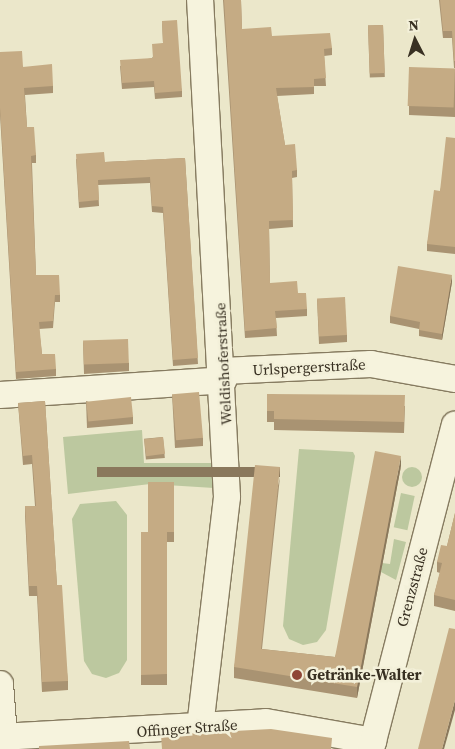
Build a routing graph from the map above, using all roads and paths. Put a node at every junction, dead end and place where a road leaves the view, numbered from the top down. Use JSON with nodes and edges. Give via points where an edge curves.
{"nodes":[{"id":1,"x":200,"y":0,"type":"edge"},
{"id":2,"x":223,"y":376,"type":"junction"},
{"id":3,"x":455,"y":379,"type":"edge"},
{"id":4,"x":0,"y":395,"type":"edge"},
{"id":5,"x":455,"y":426,"type":"edge"},
{"id":6,"x":0,"y":684,"type":"edge"},
{"id":7,"x":200,"y":727,"type":"junction"},
{"id":8,"x":3,"y":741,"type":"edge"},
{"id":9,"x":372,"y":745,"type":"edge"}],
"edges":[{"from":1,"to":2,"type":"street","name":"Weldishoferstraße"},
{"from":2,"to":3,"type":"street","name":"Urlspergerstraße","via":[[371,364]]},
{"from":2,"to":4,"type":"street","name":"Urlspergerstraße"},
{"from":2,"to":7,"type":"street","name":"Weldishoferstraße","via":[[227,497]]},
{"from":5,"to":9,"type":"street","name":"Grenzstraße"},
{"from":6,"to":8,"type":"street"},
{"from":7,"to":8,"type":"street","name":"Offinger Straße"},
{"from":7,"to":9,"type":"street","name":"Offinger Straße","via":[[266,722]]}]}
